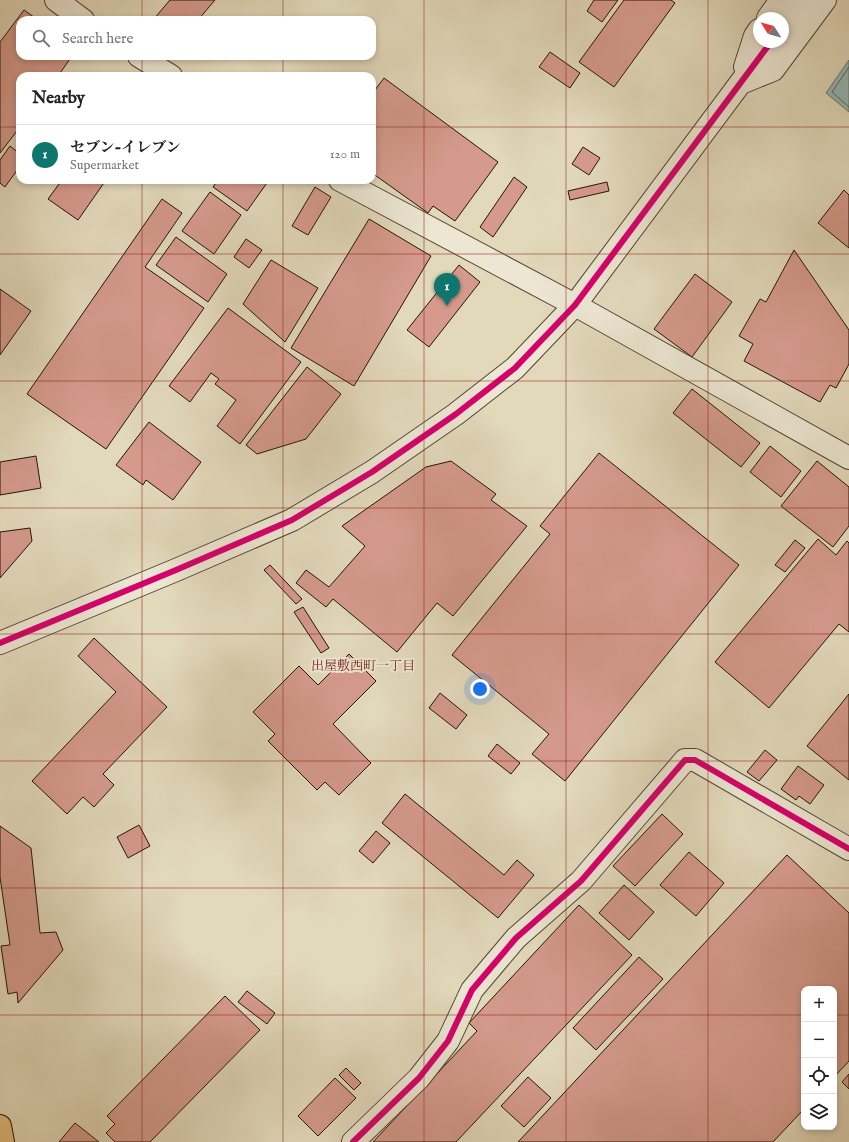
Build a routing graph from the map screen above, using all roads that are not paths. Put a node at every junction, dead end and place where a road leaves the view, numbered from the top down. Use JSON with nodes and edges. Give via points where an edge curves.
{"nodes":[{"id":1,"x":56,"y":0,"type":"edge"},
{"id":2,"x":781,"y":0,"type":"edge"},
{"id":3,"x":802,"y":0,"type":"edge"},
{"id":4,"x":825,"y":0,"type":"edge"},
{"id":5,"x":772,"y":12,"type":"edge"},
{"id":6,"x":78,"y":16,"type":"edge"},
{"id":7,"x":789,"y":17,"type":"edge"},
{"id":8,"x":753,"y":42,"type":"edge"},
{"id":9,"x":766,"y":48,"type":"edge"},
{"id":10,"x":145,"y":60,"type":"edge"},
{"id":11,"x":165,"y":72,"type":"edge"},
{"id":12,"x":740,"y":84,"type":"junction"},
{"id":13,"x":348,"y":184,"type":"edge"},
{"id":14,"x":575,"y":305,"type":"junction"},
{"id":15,"x":849,"y":458,"type":"edge"},
{"id":16,"x":0,"y":642,"type":"edge"},
{"id":17,"x":849,"y":849,"type":"edge"},
{"id":18,"x":0,"y":1126,"type":"edge"},
{"id":19,"x":3,"y":1142,"type":"edge"},
{"id":20,"x":353,"y":1142,"type":"edge"}],
"edges":[{"from":1,"to":6,"type":"street"},
{"from":2,"to":5,"type":"street"},
{"from":3,"to":7,"type":"street"},
{"from":4,"to":12,"type":"street","via":[[773,70]]},
{"from":8,"to":12,"type":"street"},
{"from":9,"to":12,"type":"street"},
{"from":10,"to":11,"type":"street"},
{"from":12,"to":14,"type":"street"},
{"from":13,"to":14,"type":"street"},
{"from":14,"to":15,"type":"street"},
{"from":14,"to":16,"type":"street","via":[[515,368],[456,414],[372,472],[292,520]]},
{"from":17,"to":20,"type":"street","via":[[695,760],[685,760],[581,881],[516,938],[472,990],[448,1041],[419,1078]]},
{"from":18,"to":19,"type":"highway"}]}
